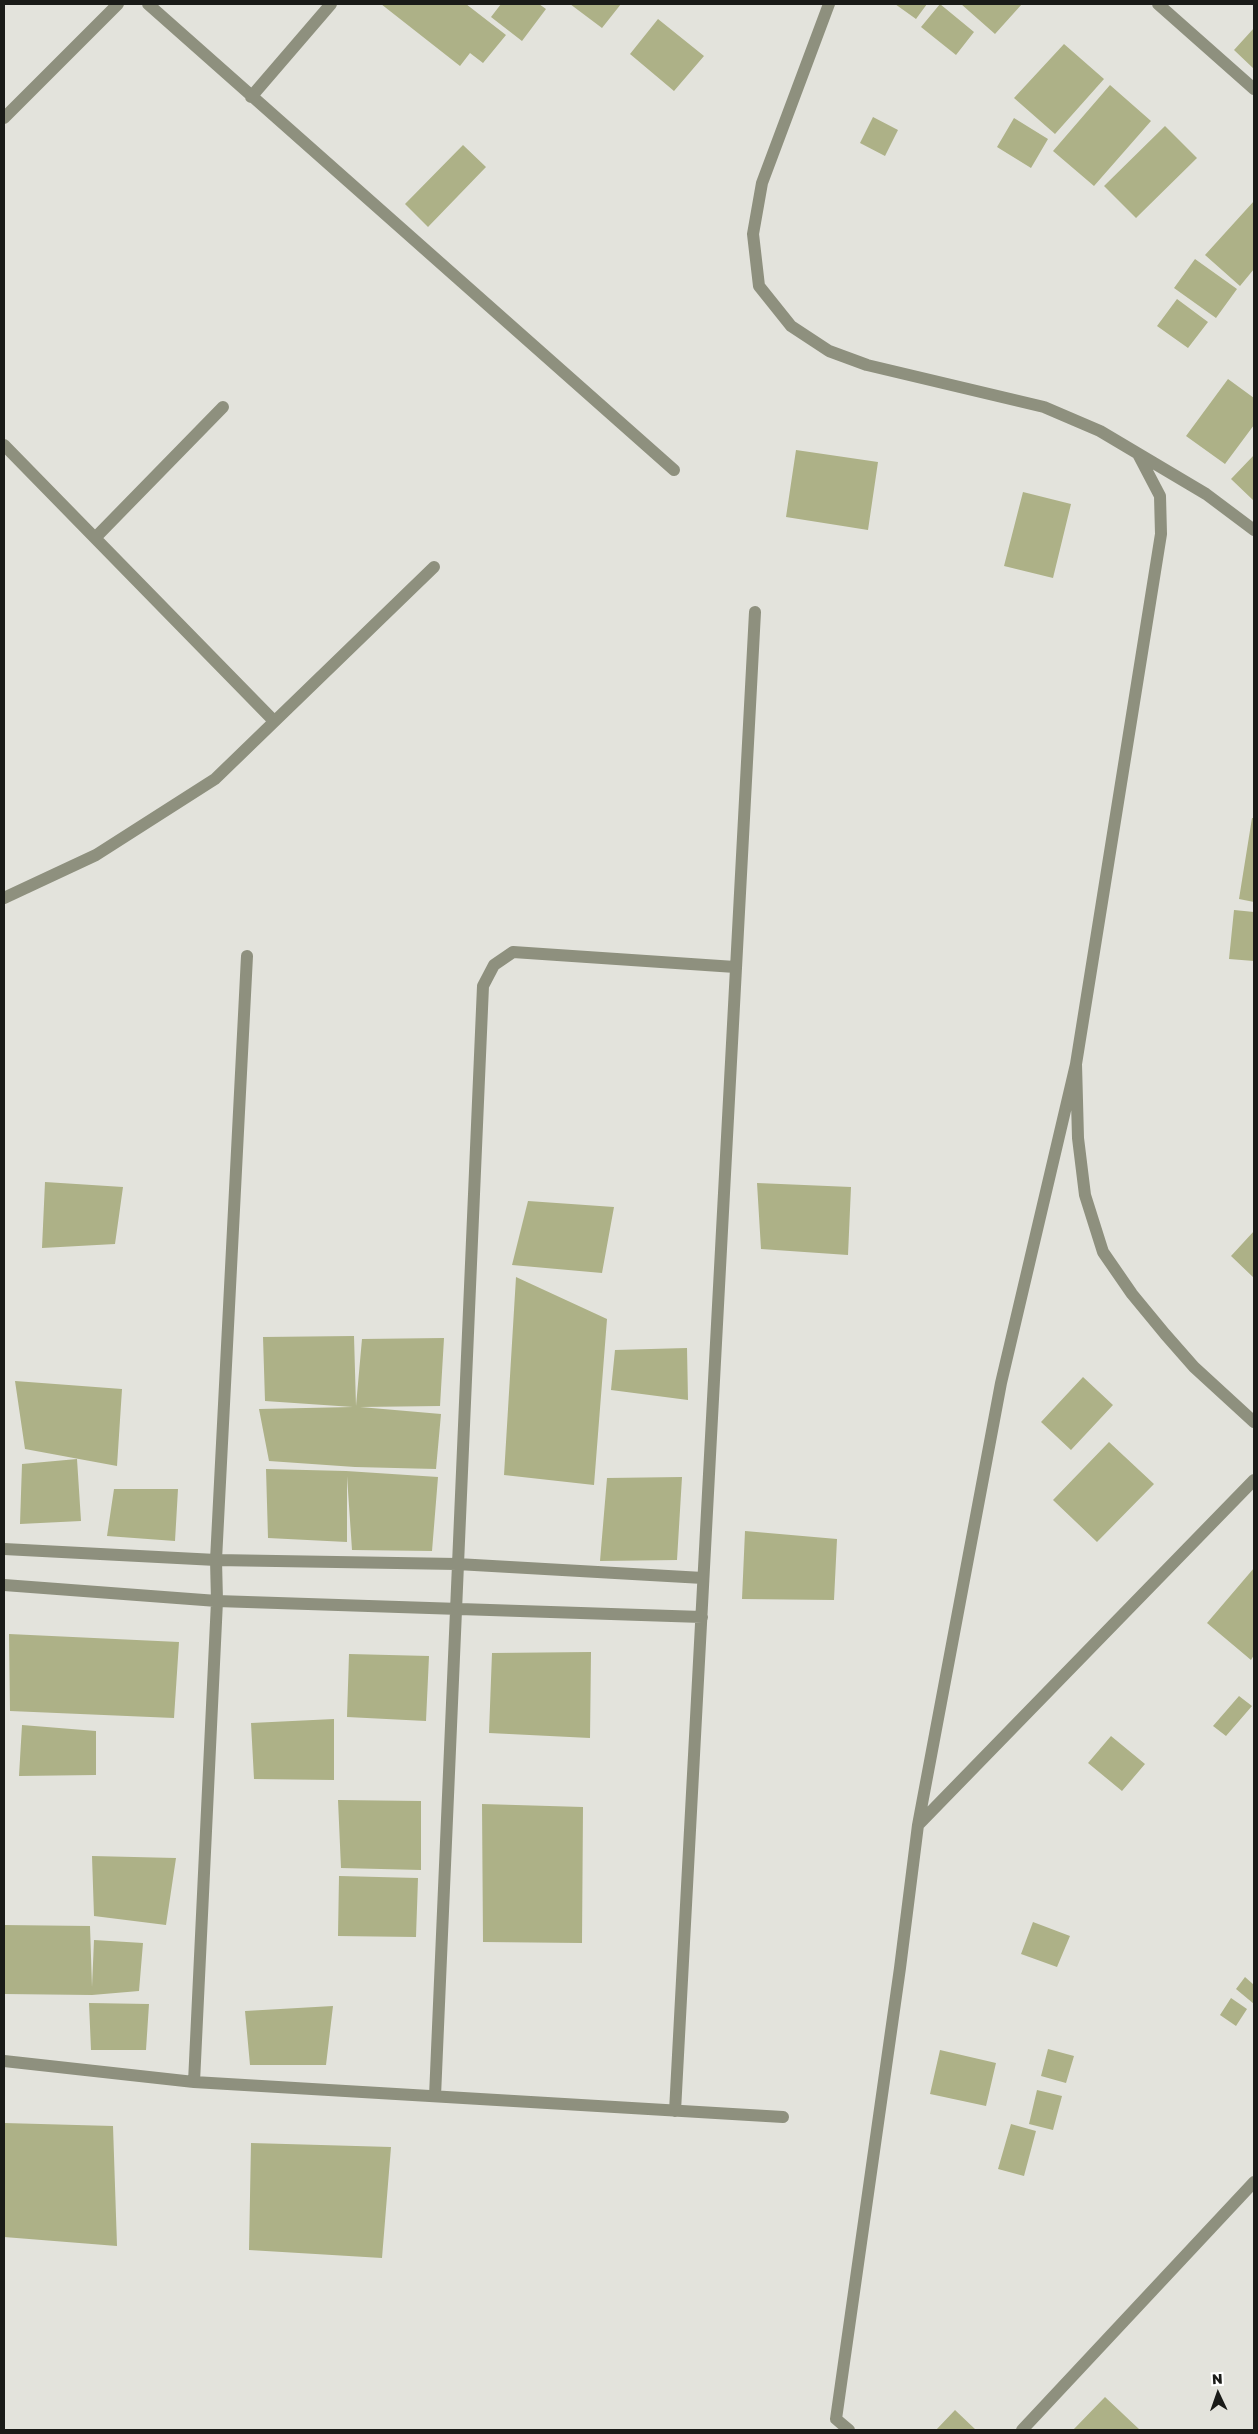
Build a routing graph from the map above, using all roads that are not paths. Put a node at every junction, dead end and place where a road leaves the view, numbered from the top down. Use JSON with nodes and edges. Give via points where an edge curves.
{"nodes":[{"id":1,"x":118,"y":4,"type":"edge"},
{"id":2,"x":148,"y":4,"type":"edge"},
{"id":3,"x":331,"y":4,"type":"edge"},
{"id":4,"x":828,"y":4,"type":"edge"},
{"id":5,"x":1158,"y":4,"type":"edge"},
{"id":6,"x":1254,"y":88,"type":"edge"},
{"id":7,"x":251,"y":96,"type":"junction"},
{"id":8,"x":4,"y":118,"type":"edge"},
{"id":9,"x":224,"y":407,"type":"dead end"},
{"id":10,"x":4,"y":445,"type":"edge"},
{"id":11,"x":1138,"y":454,"type":"junction"},
{"id":12,"x":674,"y":470,"type":"dead end"},
{"id":13,"x":1254,"y":530,"type":"edge"},
{"id":14,"x":95,"y":538,"type":"junction"},
{"id":15,"x":434,"y":567,"type":"dead end"},
{"id":16,"x":755,"y":612,"type":"dead end"},
{"id":17,"x":274,"y":721,"type":"junction"},
{"id":18,"x":4,"y":898,"type":"edge"},
{"id":19,"x":247,"y":956,"type":"dead end"},
{"id":20,"x":734,"y":967,"type":"junction"},
{"id":21,"x":1076,"y":1064,"type":"junction"},
{"id":22,"x":1254,"y":1422,"type":"edge"},
{"id":23,"x":1254,"y":1480,"type":"edge"},
{"id":24,"x":4,"y":1549,"type":"edge"},
{"id":25,"x":216,"y":1560,"type":"junction"},
{"id":26,"x":457,"y":1564,"type":"junction"},
{"id":27,"x":703,"y":1578,"type":"junction"},
{"id":28,"x":4,"y":1585,"type":"edge"},
{"id":29,"x":217,"y":1601,"type":"junction"},
{"id":30,"x":455,"y":1610,"type":"junction"},
{"id":31,"x":702,"y":1617,"type":"junction"},
{"id":32,"x":918,"y":1825,"type":"junction"},
{"id":33,"x":4,"y":2061,"type":"edge"},
{"id":34,"x":194,"y":2082,"type":"junction"},
{"id":35,"x":434,"y":2096,"type":"junction"},
{"id":36,"x":675,"y":2111,"type":"junction"},
{"id":37,"x":782,"y":2117,"type":"dead end"},
{"id":38,"x":1254,"y":2182,"type":"edge"},
{"id":39,"x":835,"y":2424,"type":"edge"},
{"id":40,"x":849,"y":2430,"type":"edge"},
{"id":41,"x":1022,"y":2430,"type":"edge"}],
"edges":[{"from":1,"to":8,"type":"street"},
{"from":2,"to":7,"type":"street"},
{"from":3,"to":7,"type":"street"},
{"from":4,"to":11,"type":"street","via":[[762,183],[753,234],[759,286],[791,326],[829,351],[867,365],[1044,407],[1100,431]]},
{"from":5,"to":6,"type":"street"},
{"from":7,"to":12,"type":"street"},
{"from":9,"to":14,"type":"street"},
{"from":10,"to":14,"type":"street"},
{"from":11,"to":13,"type":"street","via":[[1206,494]]},
{"from":11,"to":21,"type":"street","via":[[1160,496],[1161,534]]},
{"from":14,"to":17,"type":"street"},
{"from":15,"to":17,"type":"street"},
{"from":16,"to":20,"type":"street"},
{"from":17,"to":18,"type":"street","via":[[215,779],[96,855]]},
{"from":19,"to":25,"type":"street"},
{"from":20,"to":26,"type":"street","via":[[512,952],[494,965],[483,986]]},
{"from":20,"to":27,"type":"street"},
{"from":21,"to":22,"type":"street","via":[[1078,1138],[1085,1195],[1104,1252],[1132,1294],[1194,1367]]},
{"from":21,"to":32,"type":"street","via":[[1001,1383]]},
{"from":23,"to":32,"type":"street"},
{"from":24,"to":25,"type":"street"},
{"from":25,"to":26,"type":"street"},
{"from":25,"to":29,"type":"street"},
{"from":26,"to":27,"type":"street"},
{"from":26,"to":30,"type":"street"},
{"from":27,"to":31,"type":"street"},
{"from":28,"to":29,"type":"street"},
{"from":29,"to":30,"type":"street"},
{"from":29,"to":34,"type":"street"},
{"from":30,"to":31,"type":"street"},
{"from":30,"to":35,"type":"street"},
{"from":31,"to":36,"type":"street"},
{"from":32,"to":39,"type":"street"},
{"from":33,"to":34,"type":"street"},
{"from":34,"to":35,"type":"street"},
{"from":35,"to":36,"type":"street"},
{"from":36,"to":37,"type":"street"},
{"from":38,"to":41,"type":"street"},
{"from":39,"to":40,"type":"street"}]}
